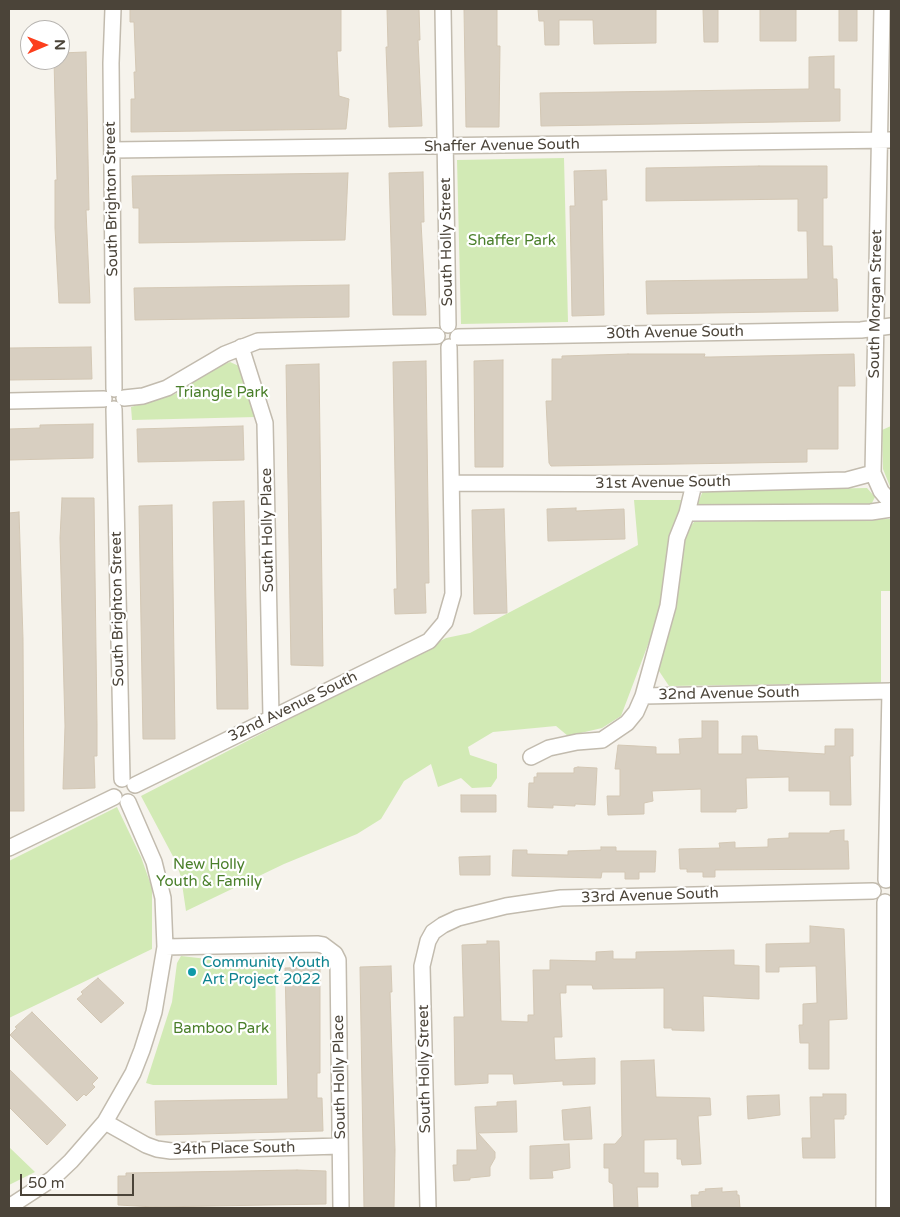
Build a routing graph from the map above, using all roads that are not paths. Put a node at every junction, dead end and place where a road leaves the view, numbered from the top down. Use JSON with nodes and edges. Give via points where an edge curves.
{"nodes":[{"id":1,"x":113,"y":9,"type":"edge"},
{"id":2,"x":443,"y":9,"type":"edge"},
{"id":3,"x":882,"y":9,"type":"edge"},
{"id":4,"x":885,"y":140,"type":"edge"},
{"id":5,"x":445,"y":146,"type":"junction"},
{"id":6,"x":112,"y":150,"type":"junction"},
{"id":7,"x":448,"y":325,"type":"junction"},
{"id":8,"x":884,"y":327,"type":"edge"},
{"id":9,"x":437,"y":336,"type":"junction"},
{"id":10,"x":454,"y":342,"type":"junction"},
{"id":11,"x":241,"y":347,"type":"junction"},
{"id":12,"x":114,"y":399,"type":"junction"},
{"id":13,"x":9,"y":401,"type":"edge"},
{"id":14,"x":873,"y":473,"type":"junction"},
{"id":15,"x":452,"y":483,"type":"junction"},
{"id":16,"x":694,"y":484,"type":"junction"},
{"id":17,"x":891,"y":502,"type":"edge"},
{"id":18,"x":891,"y":509,"type":"edge"},
{"id":19,"x":687,"y":513,"type":"junction"},
{"id":20,"x":891,"y":691,"type":"edge"},
{"id":21,"x":643,"y":696,"type":"junction"},
{"id":22,"x":271,"y":717,"type":"junction"},
{"id":23,"x":530,"y":758,"type":"dead end"},
{"id":24,"x":128,"y":782,"type":"junction"},
{"id":25,"x":121,"y":800,"type":"junction"},
{"id":26,"x":9,"y":848,"type":"edge"},
{"id":27,"x":888,"y":880,"type":"edge"},
{"id":28,"x":873,"y":891,"type":"junction"},
{"id":29,"x":888,"y":901,"type":"edge"},
{"id":30,"x":433,"y":932,"type":"joint"},
{"id":31,"x":165,"y":947,"type":"junction"},
{"id":32,"x":105,"y":1122,"type":"junction"},
{"id":33,"x":340,"y":1146,"type":"junction"},
{"id":34,"x":17,"y":1206,"type":"edge"},
{"id":35,"x":888,"y":1206,"type":"edge"},
{"id":36,"x":342,"y":1208,"type":"edge"},
{"id":37,"x":428,"y":1208,"type":"edge"}],
"edges":[{"from":1,"to":6,"type":"street","name":"South Brighton Street"},
{"from":2,"to":5,"type":"street","name":"South Holly Street"},
{"from":3,"to":4,"type":"street","name":"South Morgan Street"},
{"from":4,"to":5,"type":"street","name":"Shaffer Avenue South"},
{"from":4,"to":8,"type":"street","name":"South Morgan Street"},
{"from":5,"to":6,"type":"street","name":"Shaffer Avenue South"},
{"from":5,"to":7,"type":"street","name":"South Holly Street"},
{"from":6,"to":12,"type":"street","name":"South Brighton Street"},
{"from":7,"to":9,"type":"street","via":[[440,328]]},
{"from":7,"to":10,"type":"street","via":[[456,329]]},
{"from":8,"to":10,"type":"street","name":"30th Avenue South"},
{"from":8,"to":14,"type":"street","name":"South Morgan Street"},
{"from":9,"to":10,"type":"street","via":[[440,344]]},
{"from":9,"to":11,"type":"street","via":[[270,339]]},
{"from":10,"to":15,"type":"street"},
{"from":11,"to":12,"type":"street","via":[[167,388],[143,396]]},
{"from":11,"to":22,"type":"street","name":"South Holly Place","via":[[265,423]]},
{"from":12,"to":13,"type":"street"},
{"from":12,"to":24,"type":"street","name":"South Brighton Street"},
{"from":14,"to":16,"type":"street","name":"31st Avenue South","via":[[847,480]]},
{"from":14,"to":17,"type":"street","name":"South Morgan Street","via":[[881,491]]},
{"from":15,"to":16,"type":"street","name":"31st Avenue South"},
{"from":15,"to":22,"type":"street","name":"32nd Avenue South","via":[[453,594],[445,622],[428,641]]},
{"from":16,"to":19,"type":"street"},
{"from":18,"to":19,"type":"street","name":"31st Avenue South","via":[[871,512]]},
{"from":19,"to":21,"type":"street","via":[[677,538],[668,606]]},
{"from":20,"to":21,"type":"street","name":"32nd Avenue South"},
{"from":20,"to":27,"type":"street"},
{"from":21,"to":23,"type":"street","name":"32nd Avenue South","via":[[627,723],[602,740],[549,748]]},
{"from":22,"to":24,"type":"street","name":"32nd Avenue South"},
{"from":24,"to":25,"type":"street","via":[[136,794]]},
{"from":24,"to":25,"type":"street","via":[[113,786]]},
{"from":25,"to":26,"type":"street"},
{"from":25,"to":31,"type":"street","via":[[146,839],[159,878]]},
{"from":27,"to":28,"type":"street","via":[[877,882]]},
{"from":28,"to":29,"type":"street","via":[[877,899]]},
{"from":28,"to":30,"type":"street","name":"33rd Avenue South","via":[[561,898],[506,906],[458,918]]},
{"from":29,"to":35,"type":"street"},
{"from":30,"to":37,"type":"street","name":"South Holly Street","via":[[424,950],[422,966]]},
{"from":31,"to":32,"type":"street","via":[[154,1012],[142,1050]]},
{"from":31,"to":33,"type":"street","name":"South Holly Place","via":[[317,944],[330,949],[338,960]]},
{"from":32,"to":33,"type":"street","name":"34th Place South","via":[[157,1149],[171,1151]]},
{"from":32,"to":34,"type":"street","via":[[71,1161]]},
{"from":33,"to":36,"type":"street","name":"South Holly Place"}]}
